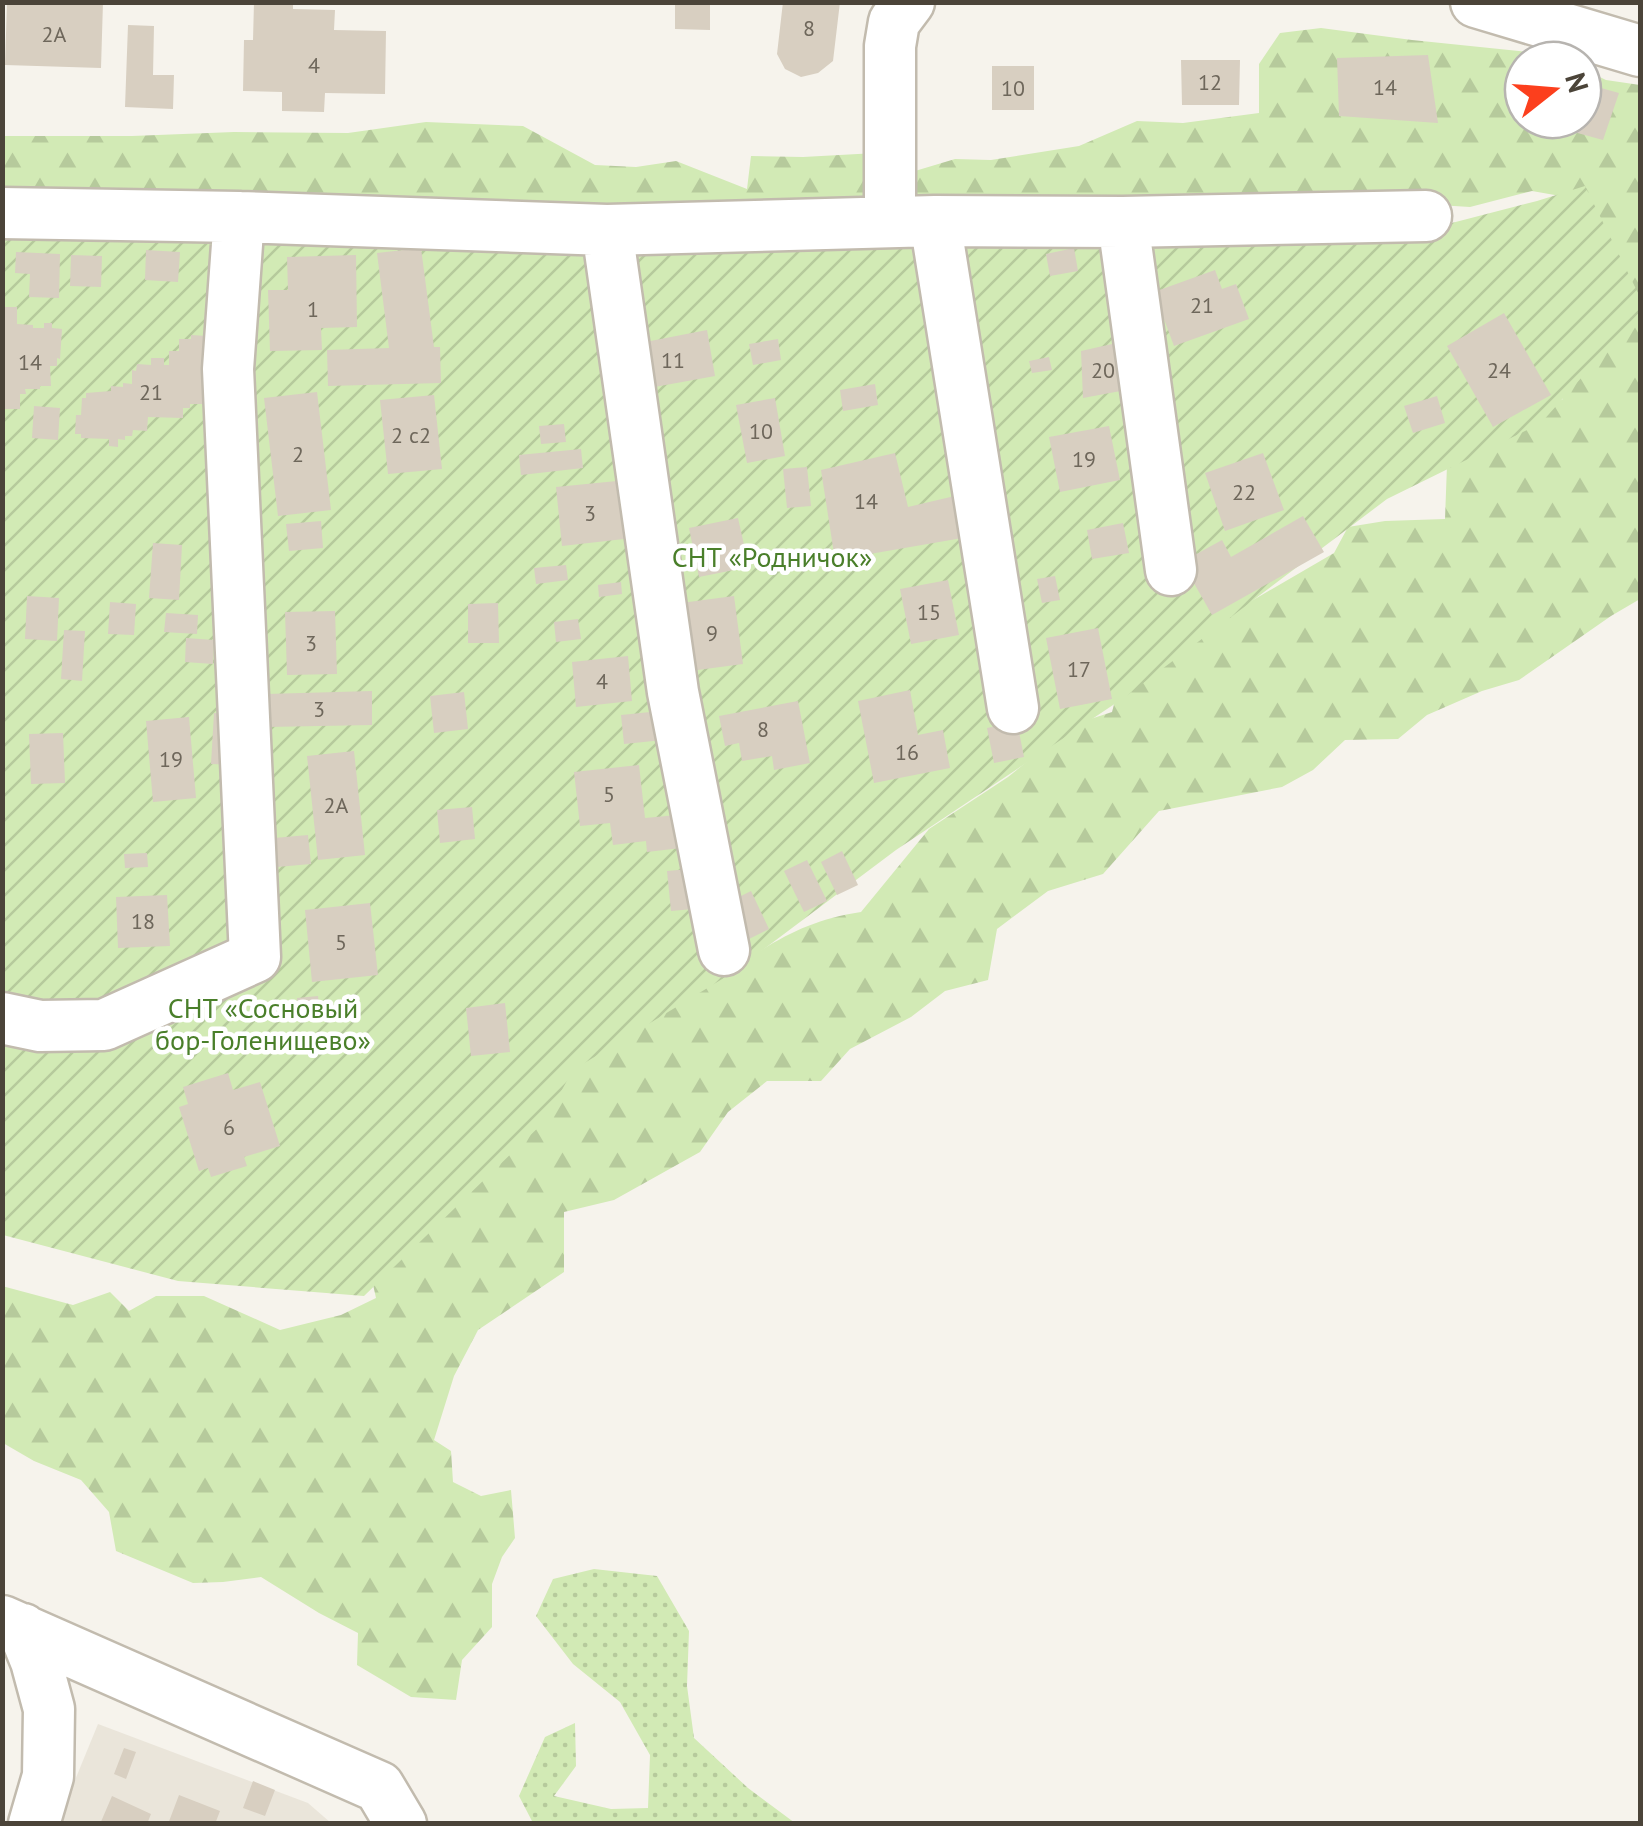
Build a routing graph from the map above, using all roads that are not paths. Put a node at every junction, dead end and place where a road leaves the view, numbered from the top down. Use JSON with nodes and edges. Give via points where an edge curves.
{"nodes":[{"id":1,"x":909,"y":2,"type":"edge"},
{"id":2,"x":1476,"y":2,"type":"edge"},
{"id":3,"x":1640,"y":52,"type":"edge"},
{"id":4,"x":2,"y":213,"type":"edge"},
{"id":5,"x":1426,"y":216,"type":"dead end"},
{"id":6,"x":239,"y":217,"type":"junction"},
{"id":7,"x":913,"y":222,"type":"junction"},
{"id":8,"x":1123,"y":222,"type":"junction"},
{"id":9,"x":607,"y":230,"type":"junction"},
{"id":10,"x":1172,"y":570,"type":"dead end"},
{"id":11,"x":1013,"y":708,"type":"dead end"},
{"id":12,"x":724,"y":950,"type":"dead end"},
{"id":13,"x":2,"y":1018,"type":"edge"},
{"id":14,"x":13,"y":1625,"type":"edge"},
{"id":15,"x":34,"y":1824,"type":"edge"},
{"id":16,"x":400,"y":1824,"type":"edge"}],
"edges":[{"from":1,"to":7,"type":"street","via":[[894,22],[890,46]]},
{"from":2,"to":3,"type":"street"},
{"from":4,"to":6,"type":"street"},
{"from":5,"to":8,"type":"street"},
{"from":6,"to":9,"type":"street"},
{"from":6,"to":13,"type":"street","via":[[228,370],[255,957],[104,1025],[40,1026]]},
{"from":7,"to":8,"type":"street"},
{"from":7,"to":9,"type":"street"},
{"from":7,"to":11,"type":"street"},
{"from":8,"to":10,"type":"street"},
{"from":9,"to":12,"type":"street","via":[[673,692]]},
{"from":14,"to":15,"type":"street","via":[[36,1661],[48,1710],[48,1776]]},
{"from":14,"to":16,"type":"street","via":[[379,1786]]}]}
